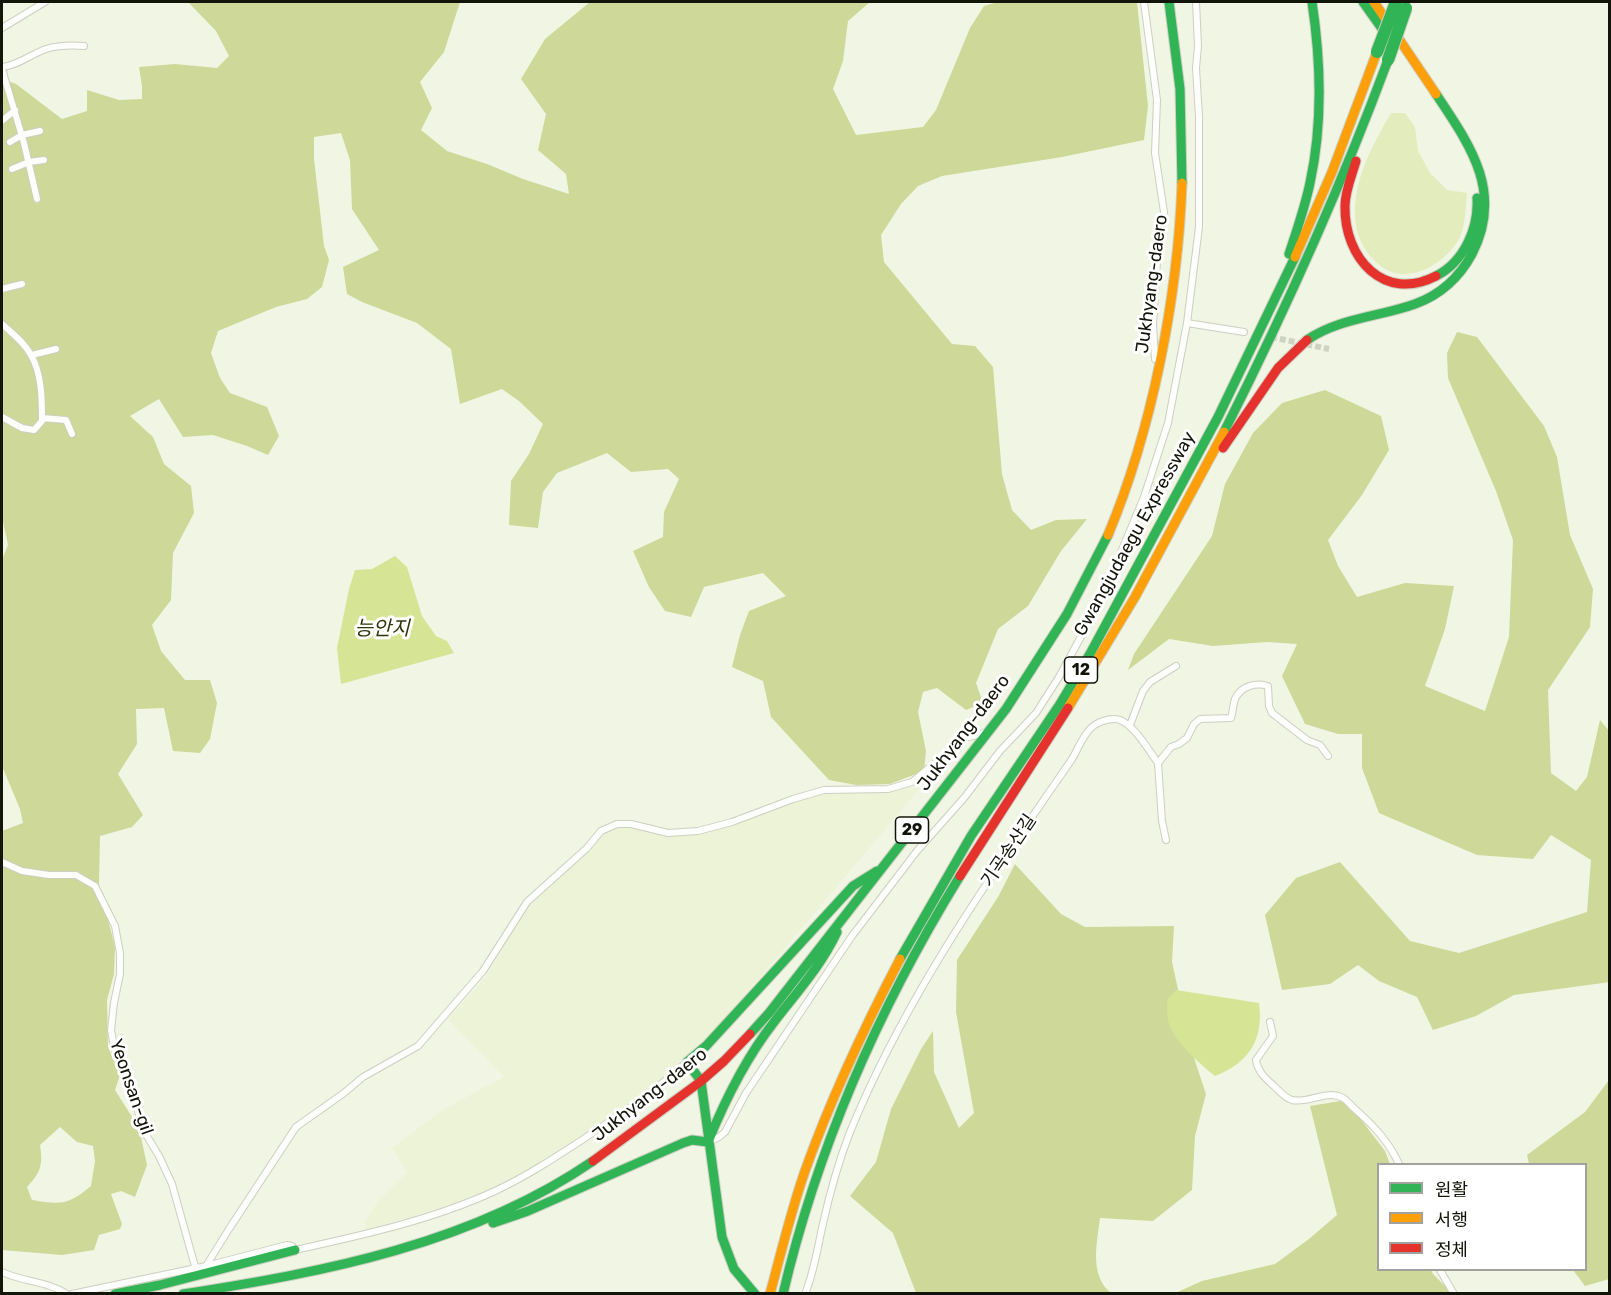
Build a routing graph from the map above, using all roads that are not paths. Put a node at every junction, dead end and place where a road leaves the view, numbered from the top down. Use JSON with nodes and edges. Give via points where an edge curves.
{"nodes":[{"id":1,"x":45,"y":2,"type":"edge"},
{"id":2,"x":1144,"y":2,"type":"edge"},
{"id":3,"x":1169,"y":2,"type":"edge"},
{"id":4,"x":1196,"y":2,"type":"edge"},
{"id":5,"x":1312,"y":2,"type":"edge"},
{"id":6,"x":1363,"y":2,"type":"edge"},
{"id":7,"x":1374,"y":2,"type":"edge"},
{"id":8,"x":1402,"y":3,"type":"edge"},
{"id":9,"x":2,"y":28,"type":"edge"},
{"id":10,"x":84,"y":46,"type":"dead end"},
{"id":11,"x":2,"y":68,"type":"edge"},
{"id":12,"x":5,"y":89,"type":"edge"},
{"id":13,"x":15,"y":110,"type":"junction"},
{"id":14,"x":1368,"y":116,"type":"junction"},
{"id":15,"x":3,"y":120,"type":"edge"},
{"id":16,"x":40,"y":131,"type":"dead end"},
{"id":17,"x":22,"y":135,"type":"junction"},
{"id":18,"x":10,"y":142,"type":"dead end"},
{"id":19,"x":45,"y":160,"type":"dead end"},
{"id":20,"x":28,"y":162,"type":"junction"},
{"id":21,"x":12,"y":169,"type":"dead end"},
{"id":22,"x":37,"y":199,"type":"dead end"},
{"id":23,"x":22,"y":284,"type":"dead end"},
{"id":24,"x":2,"y":289,"type":"edge"},
{"id":25,"x":1274,"y":306,"type":"junction"},
{"id":26,"x":1187,"y":323,"type":"junction"},
{"id":27,"x":2,"y":324,"type":"edge"},
{"id":28,"x":1244,"y":332,"type":"dead end"},
{"id":29,"x":56,"y":349,"type":"dead end"},
{"id":30,"x":32,"y":356,"type":"junction"},
{"id":31,"x":1157,"y":375,"type":"junction"},
{"id":32,"x":2,"y":417,"type":"edge"},
{"id":33,"x":42,"y":418,"type":"junction"},
{"id":34,"x":72,"y":434,"type":"dead end"},
{"id":35,"x":1200,"y":481,"type":"junction"},
{"id":36,"x":1176,"y":666,"type":"dead end"},
{"id":37,"x":1130,"y":725,"type":"junction"},
{"id":38,"x":989,"y":732,"type":"junction"},
{"id":39,"x":1328,"y":756,"type":"dead end"},
{"id":40,"x":1158,"y":763,"type":"junction"},
{"id":41,"x":1166,"y":840,"type":"dead end"},
{"id":42,"x":2,"y":862,"type":"edge"},
{"id":43,"x":884,"y":866,"type":"junction"},
{"id":44,"x":843,"y":919,"type":"junction"},
{"id":45,"x":1270,"y":1022,"type":"dead end"},
{"id":46,"x":687,"y":1062,"type":"junction"},
{"id":47,"x":700,"y":1081,"type":"junction"},
{"id":48,"x":708,"y":1142,"type":"junction"},
{"id":49,"x":1399,"y":1163,"type":"edge"},
{"id":50,"x":463,"y":1227,"type":"junction"},
{"id":51,"x":295,"y":1250,"type":"junction"},
{"id":52,"x":206,"y":1266,"type":"junction"},
{"id":53,"x":1441,"y":1271,"type":"edge"},
{"id":54,"x":2,"y":1272,"type":"edge"},
{"id":55,"x":197,"y":1272,"type":"junction"},
{"id":56,"x":780,"y":1286,"type":"edge"},
{"id":57,"x":67,"y":1293,"type":"edge"},
{"id":58,"x":72,"y":1293,"type":"edge"},
{"id":59,"x":115,"y":1293,"type":"edge"},
{"id":60,"x":185,"y":1293,"type":"edge"},
{"id":61,"x":755,"y":1293,"type":"edge"},
{"id":62,"x":770,"y":1293,"type":"edge"},
{"id":63,"x":805,"y":1293,"type":"edge"},
{"id":64,"x":1454,"y":1293,"type":"edge"}],
"edges":[{"from":1,"to":9,"type":"street"},
{"from":2,"to":31,"type":"street","via":[[1157,100],[1155,153],[1164,212],[1153,325]]},
{"from":3,"to":31,"type":"main road","name":"Jukhyang-daero","number":"29","via":[[1179,77],[1182,178],[1179,235]]},
{"from":4,"to":26,"type":"street","via":[[1198,227]]},
{"from":5,"to":25,"type":"main road","via":[[1320,70],[1317,137],[1311,181]]},
{"from":6,"to":14,"type":"main road","via":[[1455,137],[1471,166],[1476,185],[1474,230],[1465,248],[1441,276],[1424,283],[1403,285],[1384,281],[1368,272],[1348,241],[1345,205]]},
{"from":7,"to":35,"type":"main road","via":[[1448,111],[1477,162],[1484,186],[1484,228],[1465,267],[1431,298],[1329,327],[1289,355],[1274,371]]},
{"from":8,"to":14,"type":"main road","name":"Gwangjudaegu Expressway","number":"12","bridge":true,"via":[[1388,60]]},
{"from":8,"to":25,"type":"main road","name":"Gwangjudaegu Expressway","number":"12","bridge":true,"via":[[1377,52],[1327,186]]},
{"from":10,"to":11,"type":"street","via":[[46,49]]},
{"from":11,"to":12,"type":"street"},
{"from":12,"to":13,"type":"street"},
{"from":13,"to":15,"type":"street"},
{"from":13,"to":17,"type":"street"},
{"from":14,"to":35,"type":"main road","name":"Gwangjudaegu Expressway","number":"12","via":[[1283,311]]},
{"from":16,"to":17,"type":"street"},
{"from":17,"to":18,"type":"street"},
{"from":17,"to":20,"type":"street"},
{"from":19,"to":20,"type":"street"},
{"from":20,"to":21,"type":"street"},
{"from":20,"to":22,"type":"street"},
{"from":23,"to":24,"type":"street"},
{"from":25,"to":56,"type":"main road","name":"Gwangjudaegu Expressway","number":"12","via":[[1190,474],[1102,633],[972,834],[890,974],[833,1096],[788,1226]]},
{"from":26,"to":28,"type":"street"},
{"from":26,"to":48,"type":"street","via":[[1168,423],[1144,497],[1101,600],[1059,677],[1036,713],[917,851],[852,936],[746,1092],[725,1132]]},
{"from":27,"to":30,"type":"street"},
{"from":29,"to":30,"type":"street"},
{"from":30,"to":33,"type":"street","via":[[40,381]]},
{"from":31,"to":38,"type":"main road","name":"Jukhyang-daero","number":"29","via":[[1125,490],[1106,538],[1061,627]]},
{"from":32,"to":33,"type":"street","via":[[34,430]]},
{"from":33,"to":34,"type":"street","via":[[66,420]]},
{"from":35,"to":56,"type":"main road","name":"Gwangjudaegu Expressway","number":"12","via":[[1118,627],[982,842],[900,981],[819,1169]]},
{"from":36,"to":37,"type":"street","via":[[1150,682]]},
{"from":37,"to":40,"type":"street"},
{"from":37,"to":63,"type":"street","name":"기곡송산길","via":[[1114,718],[1092,726],[994,870],[924,985],[849,1134]]},
{"from":38,"to":43,"type":"main road","name":"Jukhyang-daero","number":"29"},
{"from":38,"to":52,"type":"street","via":[[965,738],[912,782],[888,789],[824,790],[698,831],[668,833],[631,824],[617,824],[601,831],[527,902],[483,971],[418,1046],[363,1077],[297,1127]]},
{"from":39,"to":40,"type":"street","via":[[1320,745],[1307,740],[1272,713],[1269,686],[1261,683],[1240,691],[1231,718],[1200,718],[1187,738],[1171,747]]},
{"from":40,"to":41,"type":"street"},
{"from":42,"to":55,"type":"street","name":"Yeonsan-gil","via":[[22,871],[76,875],[95,886],[115,926],[120,974],[111,1030],[114,1047],[142,1128],[172,1184]]},
{"from":43,"to":44,"type":"main road","name":"Jukhyang-daero","number":"29"},
{"from":43,"to":46,"type":"main road","via":[[853,886]]},
{"from":44,"to":47,"type":"main road","name":"Jukhyang-daero","number":"29","via":[[769,1013],[735,1051]]},
{"from":44,"to":48,"type":"main road","via":[[826,955],[756,1049],[717,1116]]},
{"from":45,"to":49,"type":"street","via":[[1273,1036],[1256,1060],[1263,1076],[1293,1100],[1342,1097],[1374,1126]]},
{"from":46,"to":47,"type":"main road"},
{"from":46,"to":51,"type":"street","via":[[621,1114],[496,1190],[448,1210],[375,1232]]},
{"from":47,"to":48,"type":"main road"},
{"from":47,"to":50,"type":"main road","name":"Jukhyang-daero","number":"29","via":[[608,1151],[547,1190]]},
{"from":48,"to":50,"type":"main road","via":[[692,1140],[528,1211],[496,1222]]},
{"from":48,"to":61,"type":"main road","via":[[722,1237],[734,1269]]},
{"from":50,"to":60,"type":"main road","name":"Jukhyang-daero","number":"29","via":[[344,1263]]},
{"from":51,"to":52,"type":"street","via":[[287,1245]]},
{"from":51,"to":55,"type":"main road"},
{"from":52,"to":55,"type":"street"},
{"from":53,"to":64,"type":"street"},
{"from":54,"to":57,"type":"street"},
{"from":55,"to":58,"type":"street"},
{"from":55,"to":59,"type":"main road"},
{"from":56,"to":62,"type":"main road","name":"Gwangjudaegu Expressway","number":"12"}]}
